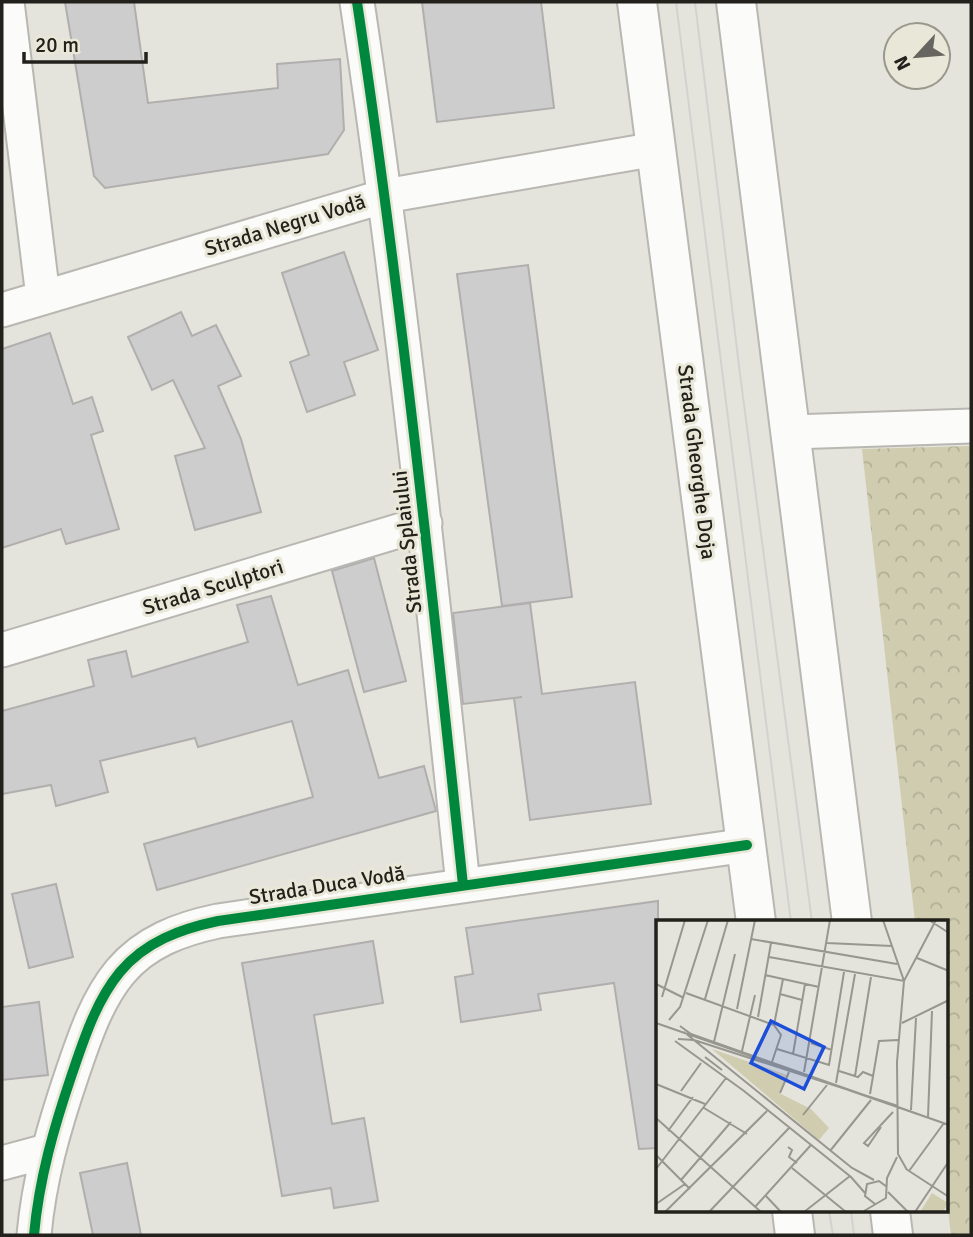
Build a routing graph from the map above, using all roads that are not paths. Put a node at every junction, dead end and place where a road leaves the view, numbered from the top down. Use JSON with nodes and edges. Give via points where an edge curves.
{"nodes":[{"id":1,"x":7,"y":2,"type":"edge"},
{"id":2,"x":357,"y":2,"type":"edge"},
{"id":3,"x":637,"y":2,"type":"edge"},
{"id":4,"x":736,"y":2,"type":"edge"},
{"id":5,"x":656,"y":149,"type":"junction"},
{"id":6,"x":385,"y":195,"type":"junction"},
{"id":7,"x":43,"y":297,"type":"junction"},
{"id":8,"x":2,"y":310,"type":"edge"},
{"id":9,"x":971,"y":426,"type":"edge"},
{"id":10,"x":791,"y":432,"type":"junction"},
{"id":11,"x":425,"y":523,"type":"junction"},
{"id":12,"x":2,"y":650,"type":"edge"},
{"id":13,"x":747,"y":845,"type":"junction"},
{"id":14,"x":463,"y":885,"type":"junction"},
{"id":15,"x":756,"y":920,"type":"edge"},
{"id":16,"x":852,"y":920,"type":"edge"},
{"id":17,"x":47,"y":1151,"type":"junction"},
{"id":18,"x":2,"y":1163,"type":"edge"},
{"id":19,"x":792,"y":1212,"type":"edge"},
{"id":20,"x":890,"y":1212,"type":"edge"},
{"id":21,"x":34,"y":1235,"type":"edge"},
{"id":22,"x":795,"y":1235,"type":"edge"},
{"id":23,"x":893,"y":1235,"type":"edge"}],
"edges":[{"from":1,"to":7,"type":"street"},
{"from":2,"to":6,"type":"street","name":"Strada Splaiului"},
{"from":3,"to":5,"type":"main road","name":"Strada Gheorghe Doja"},
{"from":4,"to":10,"type":"main road"},
{"from":5,"to":6,"type":"street","name":"Strada Negru Vodă"},
{"from":5,"to":13,"type":"main road","name":"Strada Gheorghe Doja"},
{"from":6,"to":7,"type":"street","name":"Strada Negru Vodă"},
{"from":6,"to":11,"type":"street","name":"Strada Splaiului"},
{"from":7,"to":8,"type":"street","name":"Strada Negru Vodă"},
{"from":9,"to":10,"type":"street"},
{"from":10,"to":16,"type":"main road"},
{"from":11,"to":12,"type":"street","name":"Strada Sculptori"},
{"from":11,"to":14,"type":"street","name":"Strada Splaiului"},
{"from":13,"to":14,"type":"street","name":"Strada Duca Vodă"},
{"from":13,"to":15,"type":"main road","name":"Strada Gheorghe Doja"},
{"from":14,"to":17,"type":"street","name":"Strada Duca Vodă","via":[[218,921],[165,936],[120,971],[103,997],[85,1035]]},
{"from":17,"to":18,"type":"street"},
{"from":17,"to":21,"type":"street"},
{"from":19,"to":22,"type":"main road"},
{"from":20,"to":23,"type":"main road"}]}
